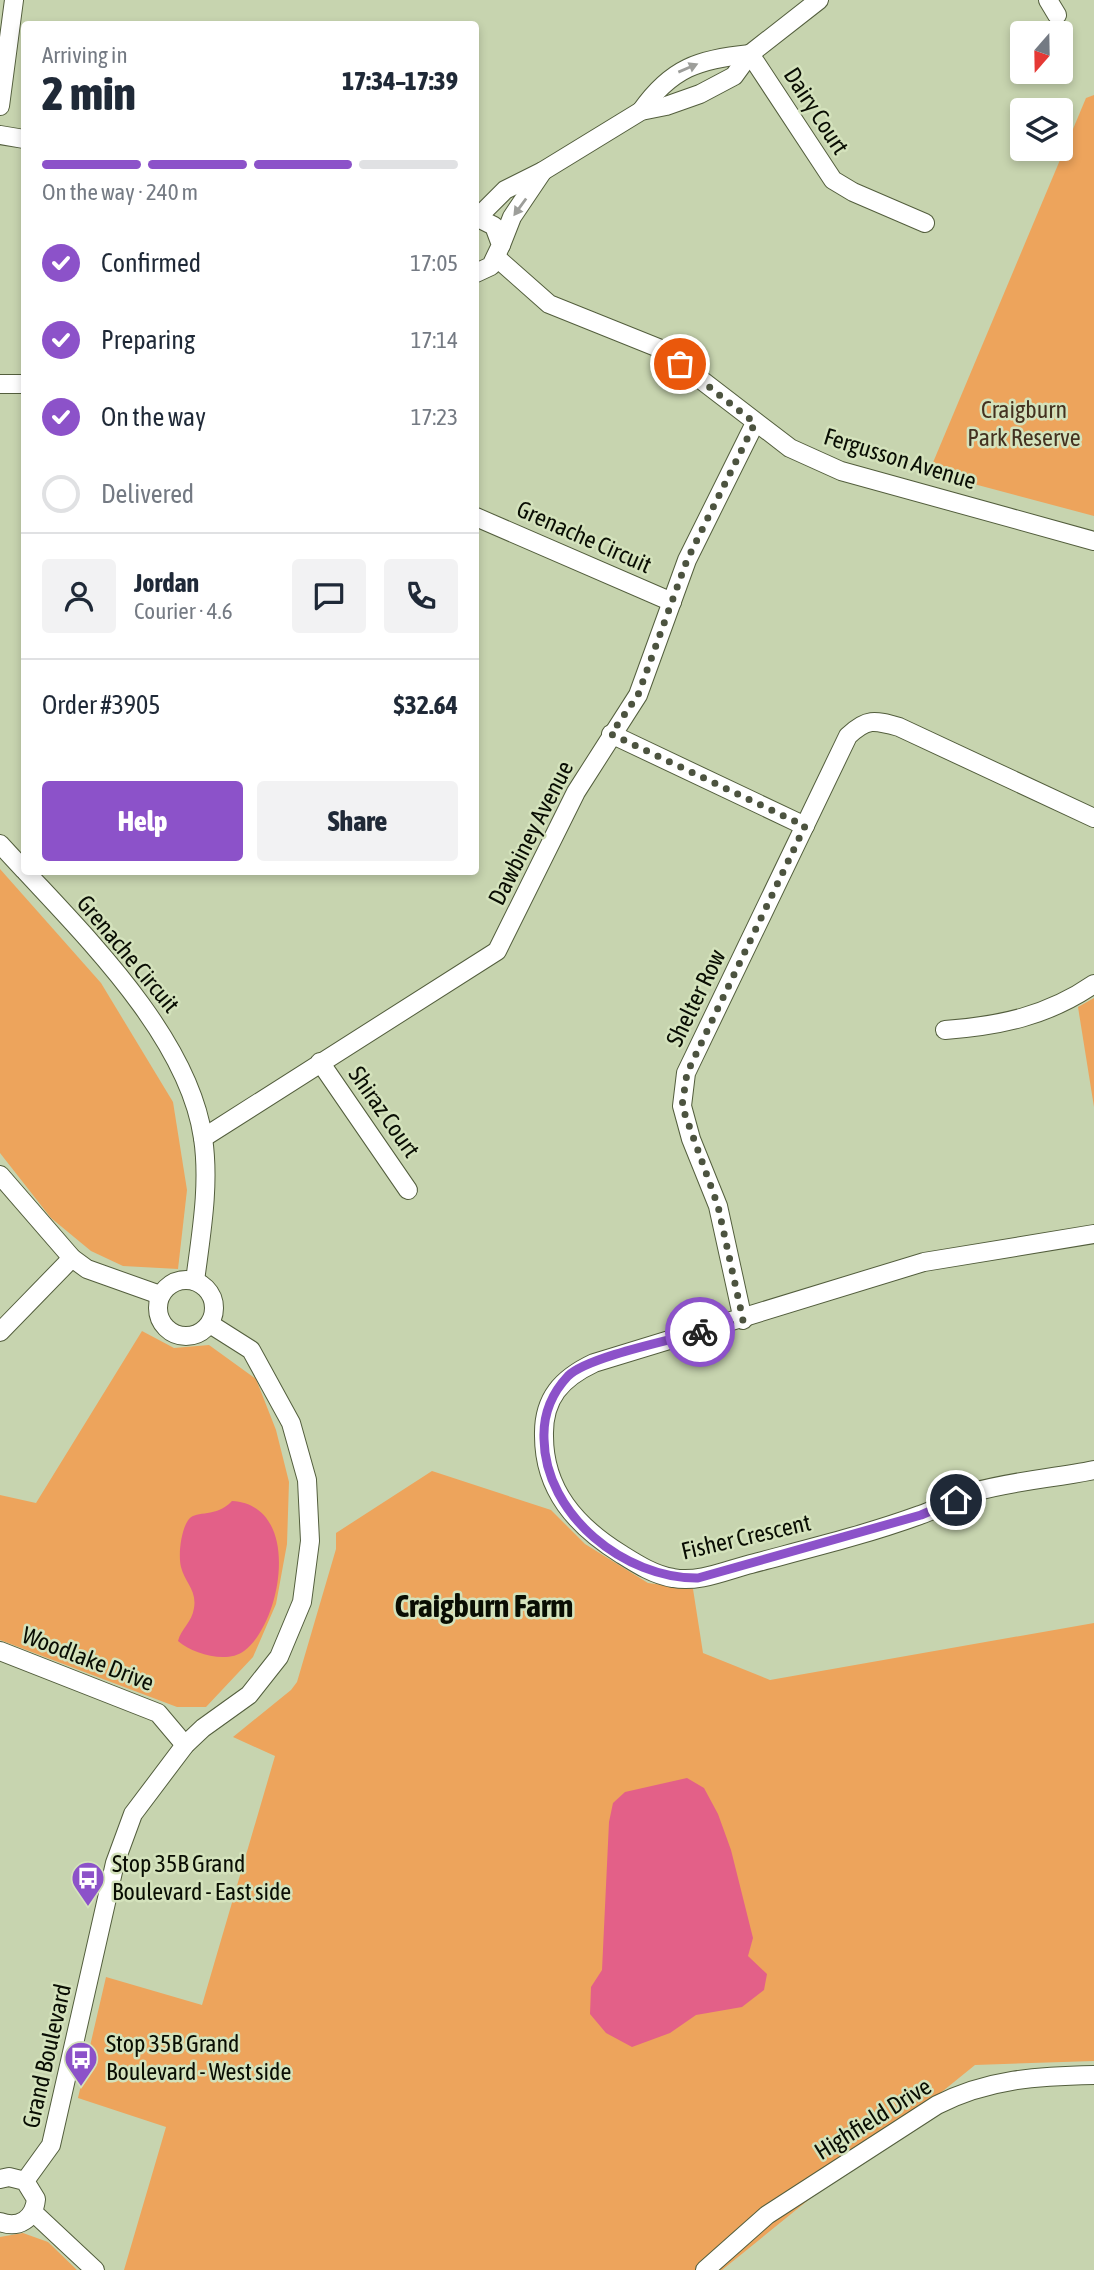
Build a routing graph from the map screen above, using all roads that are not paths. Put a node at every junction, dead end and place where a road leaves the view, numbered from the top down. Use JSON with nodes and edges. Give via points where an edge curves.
{"nodes":[{"id":1,"x":14,"y":0,"type":"edge"},
{"id":2,"x":819,"y":0,"type":"edge"},
{"id":3,"x":750,"y":54,"type":"junction"},
{"id":4,"x":0,"y":106,"type":"edge"},
{"id":5,"x":642,"y":111,"type":"junction"},
{"id":6,"x":0,"y":135,"type":"edge"},
{"id":7,"x":21,"y":138,"type":"edge"},
{"id":8,"x":543,"y":171,"type":"junction"},
{"id":9,"x":479,"y":215,"type":"edge"},
{"id":10,"x":479,"y":218,"type":"edge"},
{"id":11,"x":925,"y":223,"type":"dead end"},
{"id":12,"x":499,"y":251,"type":"junction"},
{"id":13,"x":479,"y":272,"type":"edge"},
{"id":14,"x":0,"y":384,"type":"edge"},
{"id":15,"x":21,"y":384,"type":"edge"},
{"id":16,"x":755,"y":423,"type":"junction"},
{"id":17,"x":479,"y":518,"type":"edge"},
{"id":18,"x":1094,"y":541,"type":"edge"},
{"id":19,"x":672,"y":602,"type":"junction"},
{"id":20,"x":611,"y":734,"type":"junction"},
{"id":21,"x":1094,"y":818,"type":"edge"},
{"id":22,"x":805,"y":826,"type":"junction"},
{"id":23,"x":0,"y":844,"type":"edge"},
{"id":24,"x":21,"y":864,"type":"edge"},
{"id":25,"x":33,"y":875,"type":"edge"},
{"id":26,"x":1094,"y":985,"type":"edge"},
{"id":27,"x":944,"y":1030,"type":"dead end"},
{"id":28,"x":320,"y":1062,"type":"junction"},
{"id":29,"x":204,"y":1138,"type":"junction"},
{"id":30,"x":0,"y":1175,"type":"edge"},
{"id":31,"x":408,"y":1189,"type":"dead end"},
{"id":32,"x":1094,"y":1234,"type":"edge"},
{"id":33,"x":72,"y":1258,"type":"junction"},
{"id":34,"x":195,"y":1281,"type":"junction"},
{"id":35,"x":160,"y":1295,"type":"junction"},
{"id":36,"x":743,"y":1320,"type":"junction"},
{"id":37,"x":210,"y":1324,"type":"junction"},
{"id":38,"x":0,"y":1332,"type":"edge"},
{"id":39,"x":1094,"y":1470,"type":"edge"},
{"id":40,"x":0,"y":1651,"type":"edge"},
{"id":41,"x":185,"y":1745,"type":"junction"},
{"id":42,"x":1094,"y":2075,"type":"edge"},
{"id":43,"x":0,"y":2179,"type":"edge"},
{"id":44,"x":25,"y":2180,"type":"junction"},
{"id":45,"x":33,"y":2212,"type":"junction"},
{"id":46,"x":0,"y":2222,"type":"edge"},
{"id":47,"x":95,"y":2270,"type":"edge"},
{"id":48,"x":705,"y":2270,"type":"edge"}],
"edges":[{"from":1,"to":4,"type":"street"},
{"from":2,"to":3,"type":"street"},
{"from":3,"to":5,"type":"street","via":[[734,76],[699,94]]},
{"from":5,"to":3,"type":"street","one_way":true,"via":[[659,86],[681,70],[718,57]]},
{"from":3,"to":11,"type":"street","name":"Dairy Court","via":[[833,180]]},
{"from":5,"to":8,"type":"street"},
{"from":6,"to":7,"type":"street"},
{"from":8,"to":9,"type":"street","via":[[505,190]]},
{"from":8,"to":12,"type":"street","one_way":true,"via":[[512,217]]},
{"from":10,"to":12,"type":"street","name":"Fergusson Avenue","via":[[494,226]]},
{"from":12,"to":13,"type":"street","via":[[491,266]]},
{"from":12,"to":16,"type":"street","name":"Fergusson Avenue","via":[[550,304],[661,349]]},
{"from":14,"to":15,"type":"street"},
{"from":16,"to":18,"type":"street","name":"Fergusson Avenue","via":[[790,448],[841,471]]},
{"from":16,"to":19,"type":"street","name":"Dawbiney Avenue","via":[[687,560]]},
{"from":17,"to":19,"type":"street","name":"Grenache Circuit"},
{"from":19,"to":20,"type":"street","name":"Dawbiney Avenue","via":[[638,695]]},
{"from":20,"to":22,"type":"street"},
{"from":20,"to":28,"type":"street","name":"Dawbiney Avenue","via":[[576,792],[497,951]]},
{"from":21,"to":22,"type":"street","name":"Shelter Row","via":[[881,722],[862,723],[848,736]]},
{"from":22,"to":36,"type":"street","name":"Shelter Row","via":[[687,1073],[682,1106],[718,1206]]},
{"from":23,"to":24,"type":"street","name":"Grenache Circuit"},
{"from":25,"to":29,"type":"street","name":"Grenache Circuit","via":[[140,1001],[164,1036]]},
{"from":26,"to":27,"type":"street","via":[[1044,1013],[988,1027]]},
{"from":28,"to":29,"type":"street","name":"Dawbiney Avenue"},
{"from":28,"to":31,"type":"street","name":"Shiraz Court"},
{"from":29,"to":34,"type":"street","name":"Grenache Circuit","via":[[206,1196]]},
{"from":30,"to":33,"type":"street"},
{"from":32,"to":36,"type":"street","name":"Fisher Crescent","via":[[925,1262]]},
{"from":33,"to":35,"type":"street","via":[[87,1269]]},
{"from":33,"to":38,"type":"street"},
{"from":34,"to":35,"type":"street","via":[[179,1280]]},
{"from":34,"to":37,"type":"street","via":[[213,1299]]},
{"from":35,"to":37,"type":"street","via":[[158,1314],[167,1330],[185,1337]]},
{"from":36,"to":39,"type":"street","name":"Fisher Crescent","via":[[594,1363],[570,1374],[553,1396],[543,1425],[544,1460],[555,1490],[597,1539],[646,1570],[674,1578],[698,1578],[921,1515],[973,1492]]},
{"from":37,"to":41,"type":"street","name":"Grand Boulevard","via":[[251,1350],[291,1423],[307,1480],[310,1541],[302,1602],[279,1657],[249,1695]]},
{"from":40,"to":41,"type":"street","name":"Woodlake Drive","via":[[158,1713]]},
{"from":41,"to":44,"type":"street","name":"Grand Boulevard","via":[[133,1814],[115,1863],[51,2145]]},
{"from":42,"to":48,"type":"street","name":"Highfield Drive","via":[[1013,2079],[961,2093],[767,2216]]},
{"from":43,"to":44,"type":"street"},
{"from":44,"to":45,"type":"street","via":[[36,2199]]},
{"from":45,"to":46,"type":"street","via":[[16,2225]]},
{"from":45,"to":47,"type":"street"}]}
